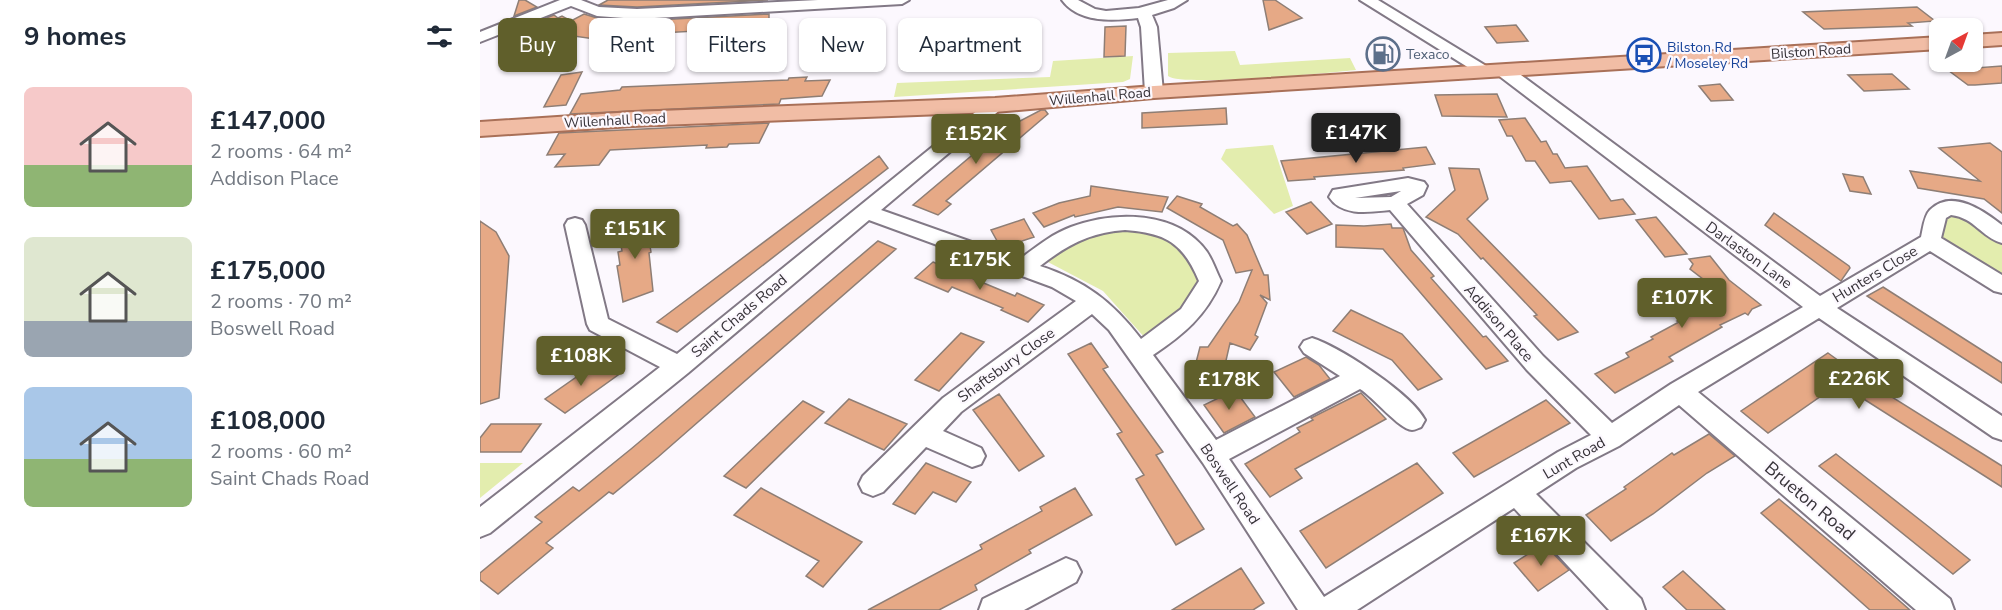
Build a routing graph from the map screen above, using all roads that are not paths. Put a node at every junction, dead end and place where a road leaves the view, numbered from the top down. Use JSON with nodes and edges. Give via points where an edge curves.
{"nodes":[{"id":1,"x":902,"y":0,"type":"edge"},
{"id":2,"x":1069,"y":0,"type":"edge"},
{"id":3,"x":1180,"y":0,"type":"edge"},
{"id":4,"x":1366,"y":0,"type":"edge"},
{"id":5,"x":568,"y":1,"type":"edge"},
{"id":6,"x":1144,"y":13,"type":"junction"},
{"id":7,"x":480,"y":38,"type":"edge"},
{"id":8,"x":2002,"y":39,"type":"edge"},
{"id":9,"x":1983,"y":40,"type":"edge"},
{"id":10,"x":1929,"y":44,"type":"edge"},
{"id":11,"x":1496,"y":72,"type":"junction"},
{"id":12,"x":1154,"y":92,"type":"junction"},
{"id":13,"x":995,"y":105,"type":"junction"},
{"id":14,"x":480,"y":129,"type":"edge"},
{"id":15,"x":1395,"y":203,"type":"dead end"},
{"id":16,"x":864,"y":211,"type":"junction"},
{"id":17,"x":575,"y":225,"type":"dead end"},
{"id":18,"x":2002,"y":237,"type":"edge"},
{"id":19,"x":1930,"y":241,"type":"junction"},
{"id":20,"x":1023,"y":267,"type":"junction"},
{"id":21,"x":2002,"y":285,"type":"edge"},
{"id":22,"x":1094,"y":301,"type":"junction"},
{"id":23,"x":1819,"y":307,"type":"junction"},
{"id":24,"x":1312,"y":347,"type":"dead end"},
{"id":25,"x":1137,"y":353,"type":"junction"},
{"id":26,"x":679,"y":366,"type":"junction"},
{"id":27,"x":1362,"y":375,"type":"junction"},
{"id":28,"x":1680,"y":391,"type":"junction"},
{"id":29,"x":1412,"y":420,"type":"dead end"},
{"id":30,"x":2002,"y":429,"type":"edge"},
{"id":31,"x":923,"y":434,"type":"junction"},
{"id":32,"x":1610,"y":438,"type":"junction"},
{"id":33,"x":1212,"y":455,"type":"junction"},
{"id":34,"x":972,"y":456,"type":"dead end"},
{"id":35,"x":873,"y":484,"type":"dead end"},
{"id":36,"x":1516,"y":492,"type":"junction"},
{"id":37,"x":480,"y":524,"type":"edge"},
{"id":38,"x":1066,"y":572,"type":"dead end"},
{"id":39,"x":999,"y":609,"type":"edge"},
{"id":40,"x":1315,"y":610,"type":"edge"},
{"id":41,"x":1330,"y":610,"type":"edge"},
{"id":42,"x":1630,"y":610,"type":"edge"},
{"id":43,"x":1940,"y":610,"type":"edge"}],
"edges":[{"from":1,"to":5,"type":"street","via":[[637,14],[597,11]]},
{"from":2,"to":6,"type":"street","via":[[1102,14]]},
{"from":3,"to":6,"type":"street"},
{"from":4,"to":11,"type":"street","name":"Darlaston Lane"},
{"from":5,"to":7,"type":"street"},
{"from":6,"to":12,"type":"street","via":[[1149,27]]},
{"from":8,"to":9,"type":"main road"},
{"from":10,"to":11,"type":"main road","name":"Bilston Road"},
{"from":11,"to":12,"type":"main road","name":"Willenhall Road"},
{"from":11,"to":23,"type":"street","name":"Darlaston Lane"},
{"from":12,"to":13,"type":"main road","name":"Willenhall Road"},
{"from":13,"to":14,"type":"main road","name":"Willenhall Road"},
{"from":13,"to":16,"type":"street","name":"Saint Chads Road"},
{"from":15,"to":32,"type":"street","name":"Addison Place","via":[[1535,363]]},
{"from":16,"to":20,"type":"street","name":"Boswell Road"},
{"from":16,"to":26,"type":"street","name":"Saint Chads Road"},
{"from":17,"to":26,"type":"street","via":[[598,324]]},
{"from":18,"to":19,"type":"street","name":"Hunters Close","via":[[1970,211],[1947,208],[1937,215]]},
{"from":19,"to":21,"type":"street","name":"Hunters Close"},
{"from":19,"to":23,"type":"street","name":"Hunters Close"},
{"from":20,"to":22,"type":"street","name":"Boswell Road","via":[[1060,280]]},
{"from":20,"to":25,"type":"street","via":[[1063,239],[1107,224],[1139,223],[1190,247],[1210,281],[1206,290],[1187,320]]},
{"from":22,"to":25,"type":"street","name":"Boswell Road","via":[[1117,324]]},
{"from":22,"to":31,"type":"street","name":"Shaftsbury Close","via":[[952,405]]},
{"from":23,"to":28,"type":"street","name":"Lunt Road"},
{"from":23,"to":30,"type":"street","name":"Darlaston Lane"},
{"from":24,"to":27,"type":"street"},
{"from":25,"to":33,"type":"street","name":"Boswell Road"},
{"from":26,"to":37,"type":"street","name":"Saint Chads Road"},
{"from":27,"to":29,"type":"street"},
{"from":27,"to":33,"type":"street"},
{"from":28,"to":32,"type":"street","name":"Lunt Road"},
{"from":28,"to":43,"type":"street","name":"Brueton Road"},
{"from":31,"to":34,"type":"street"},
{"from":31,"to":35,"type":"street","name":"Shaftsbury Close"},
{"from":32,"to":36,"type":"street","name":"Lunt Road"},
{"from":33,"to":40,"type":"street","name":"Boswell Road"},
{"from":36,"to":41,"type":"street","name":"Lunt Road"},
{"from":36,"to":42,"type":"street"},
{"from":38,"to":39,"type":"street"}]}
